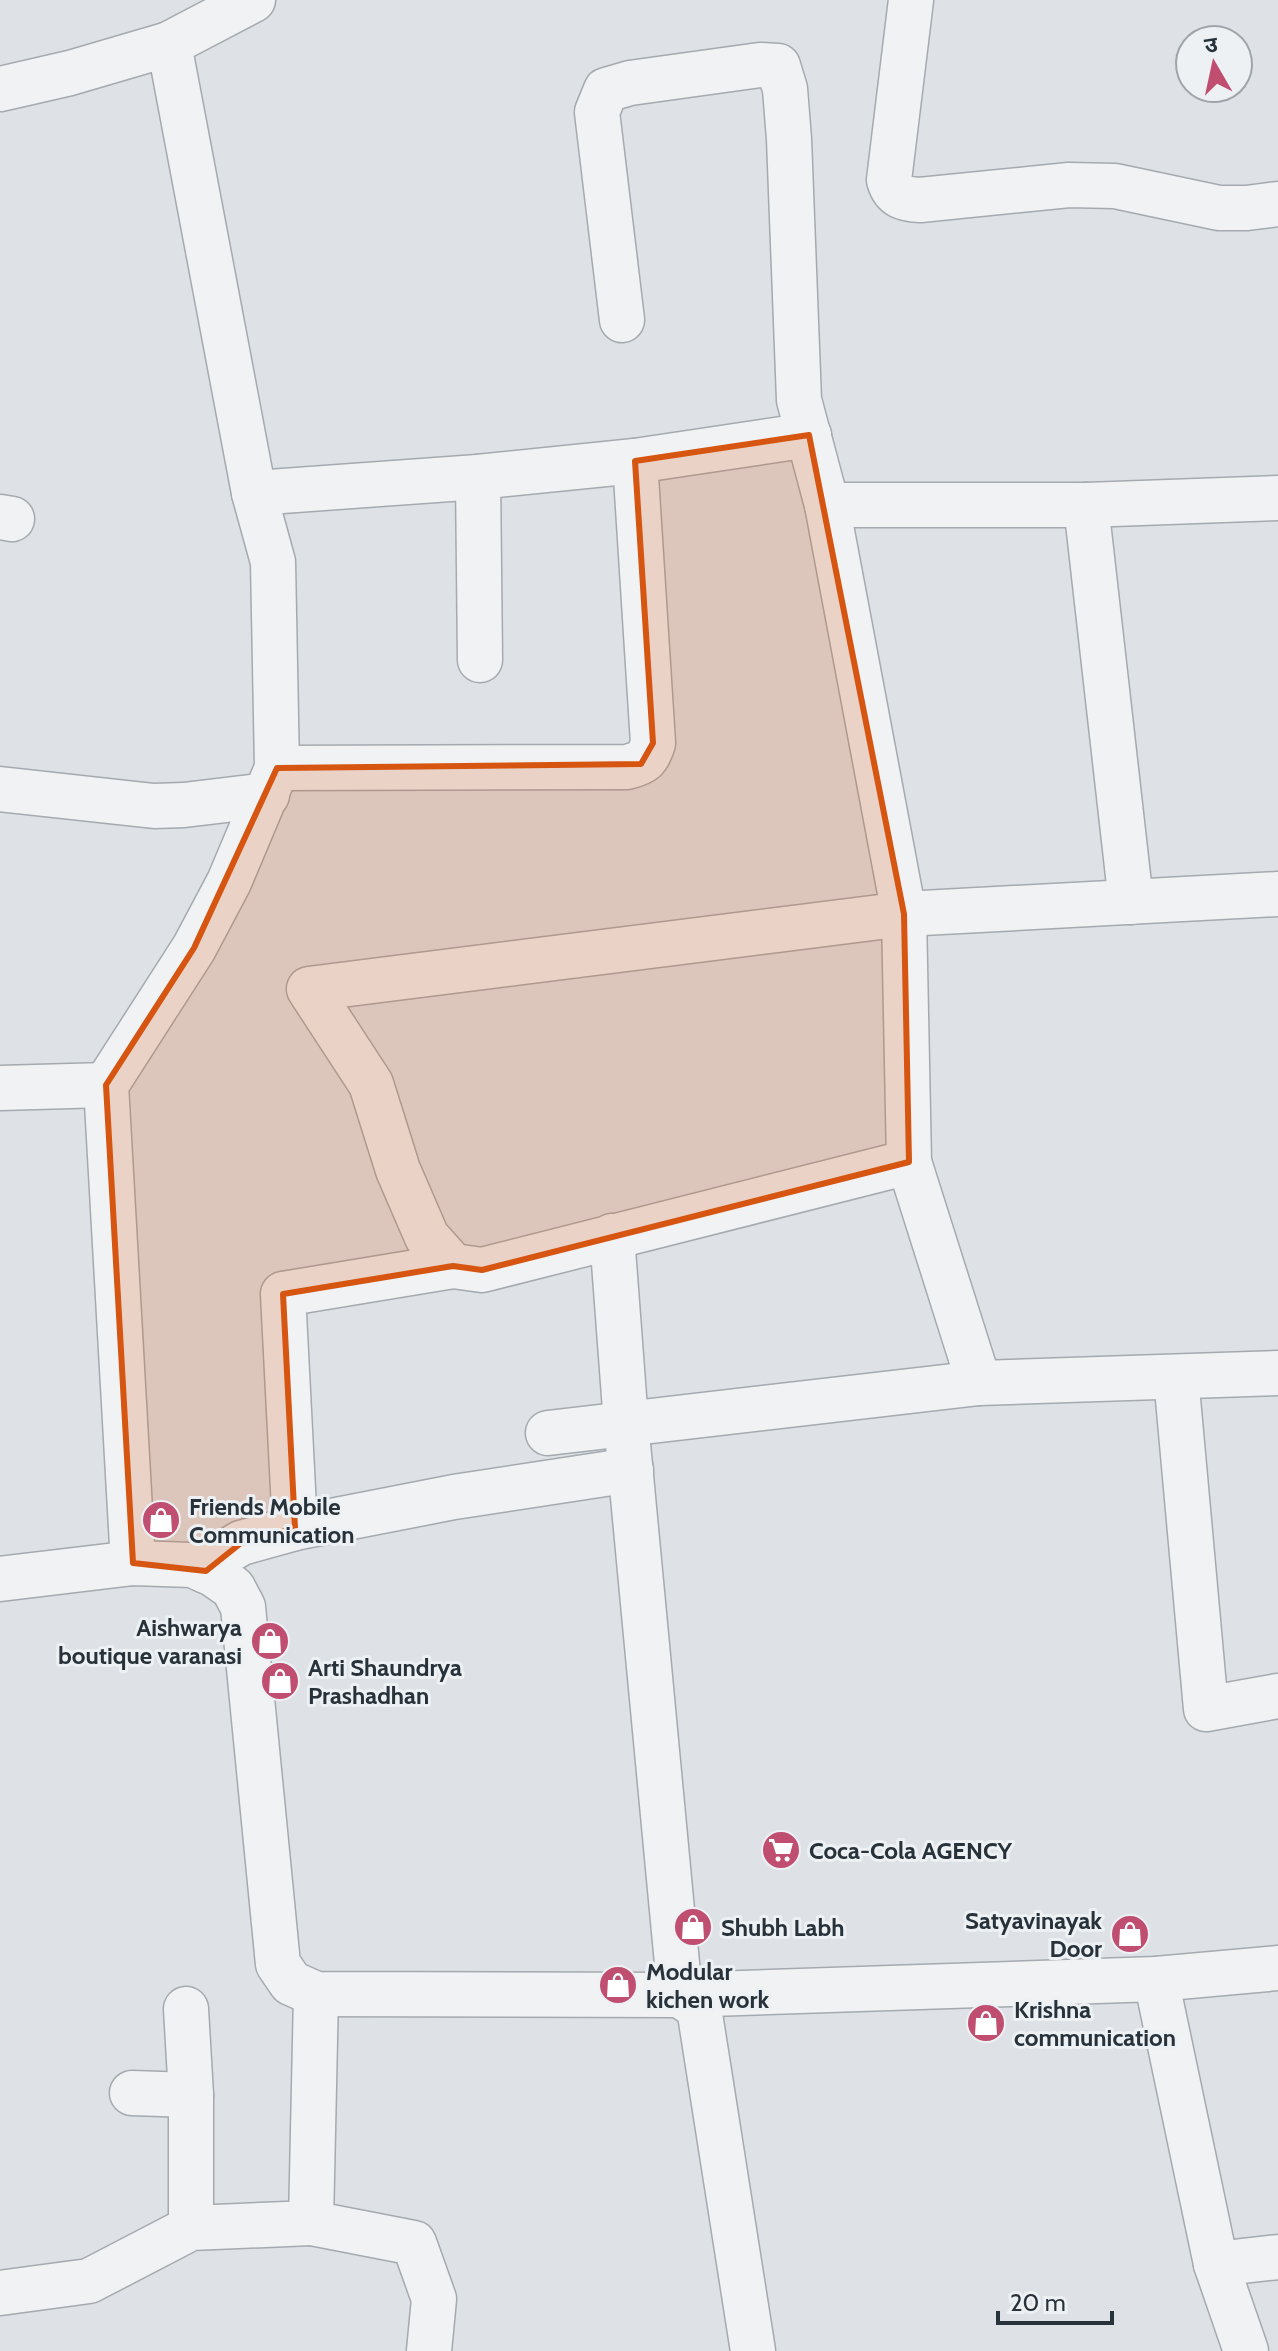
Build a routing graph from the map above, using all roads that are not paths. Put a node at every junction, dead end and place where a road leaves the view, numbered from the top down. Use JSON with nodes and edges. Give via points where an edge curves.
{"nodes":[{"id":1,"x":253,"y":0,"type":"edge"},
{"id":2,"x":911,"y":0,"type":"edge"},
{"id":3,"x":169,"y":44,"type":"junction"},
{"id":4,"x":0,"y":89,"type":"edge"},
{"id":5,"x":1278,"y":204,"type":"edge"},
{"id":6,"x":622,"y":320,"type":"dead end"},
{"id":7,"x":809,"y":435,"type":"junction"},
{"id":8,"x":635,"y":461,"type":"junction"},
{"id":9,"x":478,"y":477,"type":"junction"},
{"id":10,"x":254,"y":493,"type":"junction"},
{"id":11,"x":1278,"y":498,"type":"edge"},
{"id":12,"x":827,"y":505,"type":"junction"},
{"id":13,"x":1086,"y":505,"type":"junction"},
{"id":14,"x":480,"y":660,"type":"dead end"},
{"id":15,"x":272,"y":781,"type":"junction"},
{"id":16,"x":0,"y":789,"type":"edge"},
{"id":17,"x":1278,"y":894,"type":"edge"},
{"id":18,"x":1131,"y":902,"type":"junction"},
{"id":19,"x":904,"y":914,"type":"junction"},
{"id":20,"x":106,"y":1085,"type":"junction"},
{"id":21,"x":0,"y":1088,"type":"edge"},
{"id":22,"x":909,"y":1162,"type":"junction"},
{"id":23,"x":612,"y":1236,"type":"junction"},
{"id":24,"x":453,"y":1266,"type":"junction"},
{"id":25,"x":1278,"y":1373,"type":"edge"},
{"id":26,"x":1176,"y":1377,"type":"junction"},
{"id":27,"x":979,"y":1383,"type":"junction"},
{"id":28,"x":626,"y":1423,"type":"junction"},
{"id":29,"x":548,"y":1433,"type":"dead end"},
{"id":30,"x":631,"y":1470,"type":"junction"},
{"id":31,"x":295,"y":1528,"type":"junction"},
{"id":32,"x":133,"y":1563,"type":"junction"},
{"id":33,"x":206,"y":1571,"type":"junction"},
{"id":34,"x":0,"y":1579,"type":"edge"},
{"id":35,"x":1278,"y":1696,"type":"edge"},
{"id":36,"x":1278,"y":1968,"type":"edge"},
{"id":37,"x":1156,"y":1979,"type":"junction"},
{"id":38,"x":316,"y":1994,"type":"junction"},
{"id":39,"x":680,"y":1995,"type":"junction"},
{"id":40,"x":186,"y":2009,"type":"dead end"},
{"id":41,"x":132,"y":2093,"type":"dead end"},
{"id":42,"x":191,"y":2095,"type":"junction"},
{"id":43,"x":311,"y":2223,"type":"junction"},
{"id":44,"x":191,"y":2228,"type":"junction"},
{"id":45,"x":1278,"y":2257,"type":"edge"},
{"id":46,"x":1216,"y":2264,"type":"junction"},
{"id":47,"x":0,"y":2293,"type":"edge"},
{"id":48,"x":429,"y":2351,"type":"edge"},
{"id":49,"x":753,"y":2351,"type":"edge"},
{"id":50,"x":1246,"y":2351,"type":"edge"}],
"edges":[{"from":1,"to":3,"type":"street"},
{"from":2,"to":5,"type":"street","via":[[889,180],[903,199],[1069,185],[1115,186],[1219,208]]},
{"from":3,"to":4,"type":"street"},
{"from":3,"to":10,"type":"street"},
{"from":6,"to":7,"type":"street","via":[[597,112],[606,90],[778,66],[789,139],[799,400]]},
{"from":7,"to":8,"type":"street"},
{"from":7,"to":12,"type":"street"},
{"from":8,"to":9,"type":"street"},
{"from":8,"to":15,"type":"street","via":[[653,743],[649,758],[627,767]]},
{"from":9,"to":10,"type":"street"},
{"from":9,"to":14,"type":"street"},
{"from":10,"to":15,"type":"street","via":[[273,562]]},
{"from":11,"to":13,"type":"street"},
{"from":12,"to":13,"type":"street"},
{"from":12,"to":19,"type":"street"},
{"from":13,"to":18,"type":"street"},
{"from":15,"to":16,"type":"street","via":[[184,805],[154,806]]},
{"from":15,"to":20,"type":"street","via":[[194,948]]},
{"from":17,"to":18,"type":"street"},
{"from":18,"to":19,"type":"street"},
{"from":19,"to":22,"type":"street"},
{"from":19,"to":24,"type":"street","via":[[309,989],[371,1084],[398,1170],[427,1237]]},
{"from":20,"to":21,"type":"street"},
{"from":20,"to":32,"type":"street"},
{"from":22,"to":23,"type":"street"},
{"from":22,"to":27,"type":"street"},
{"from":23,"to":24,"type":"street","via":[[482,1270]]},
{"from":23,"to":28,"type":"street"},
{"from":24,"to":31,"type":"street","via":[[283,1294]]},
{"from":25,"to":26,"type":"street"},
{"from":26,"to":27,"type":"street"},
{"from":26,"to":35,"type":"street","via":[[1206,1709]]},
{"from":27,"to":28,"type":"street"},
{"from":28,"to":29,"type":"street"},
{"from":28,"to":30,"type":"street"},
{"from":30,"to":31,"type":"street"},
{"from":30,"to":39,"type":"street"},
{"from":31,"to":33,"type":"street","via":[[241,1543]]},
{"from":32,"to":33,"type":"street","via":[[192,1565]]},
{"from":32,"to":34,"type":"street"},
{"from":33,"to":38,"type":"street","via":[[233,1588],[243,1607],[278,1964],[291,1983]]},
{"from":36,"to":37,"type":"street"},
{"from":37,"to":39,"type":"street"},
{"from":37,"to":46,"type":"street"},
{"from":38,"to":39,"type":"street"},
{"from":38,"to":43,"type":"street"},
{"from":39,"to":49,"type":"street","via":[[699,2008]]},
{"from":40,"to":42,"type":"street"},
{"from":41,"to":42,"type":"street"},
{"from":42,"to":44,"type":"street"},
{"from":43,"to":44,"type":"street"},
{"from":43,"to":48,"type":"street","via":[[414,2243],[434,2299]]},
{"from":44,"to":47,"type":"street","via":[[89,2281]]},
{"from":45,"to":46,"type":"street"},
{"from":46,"to":50,"type":"street"}]}
